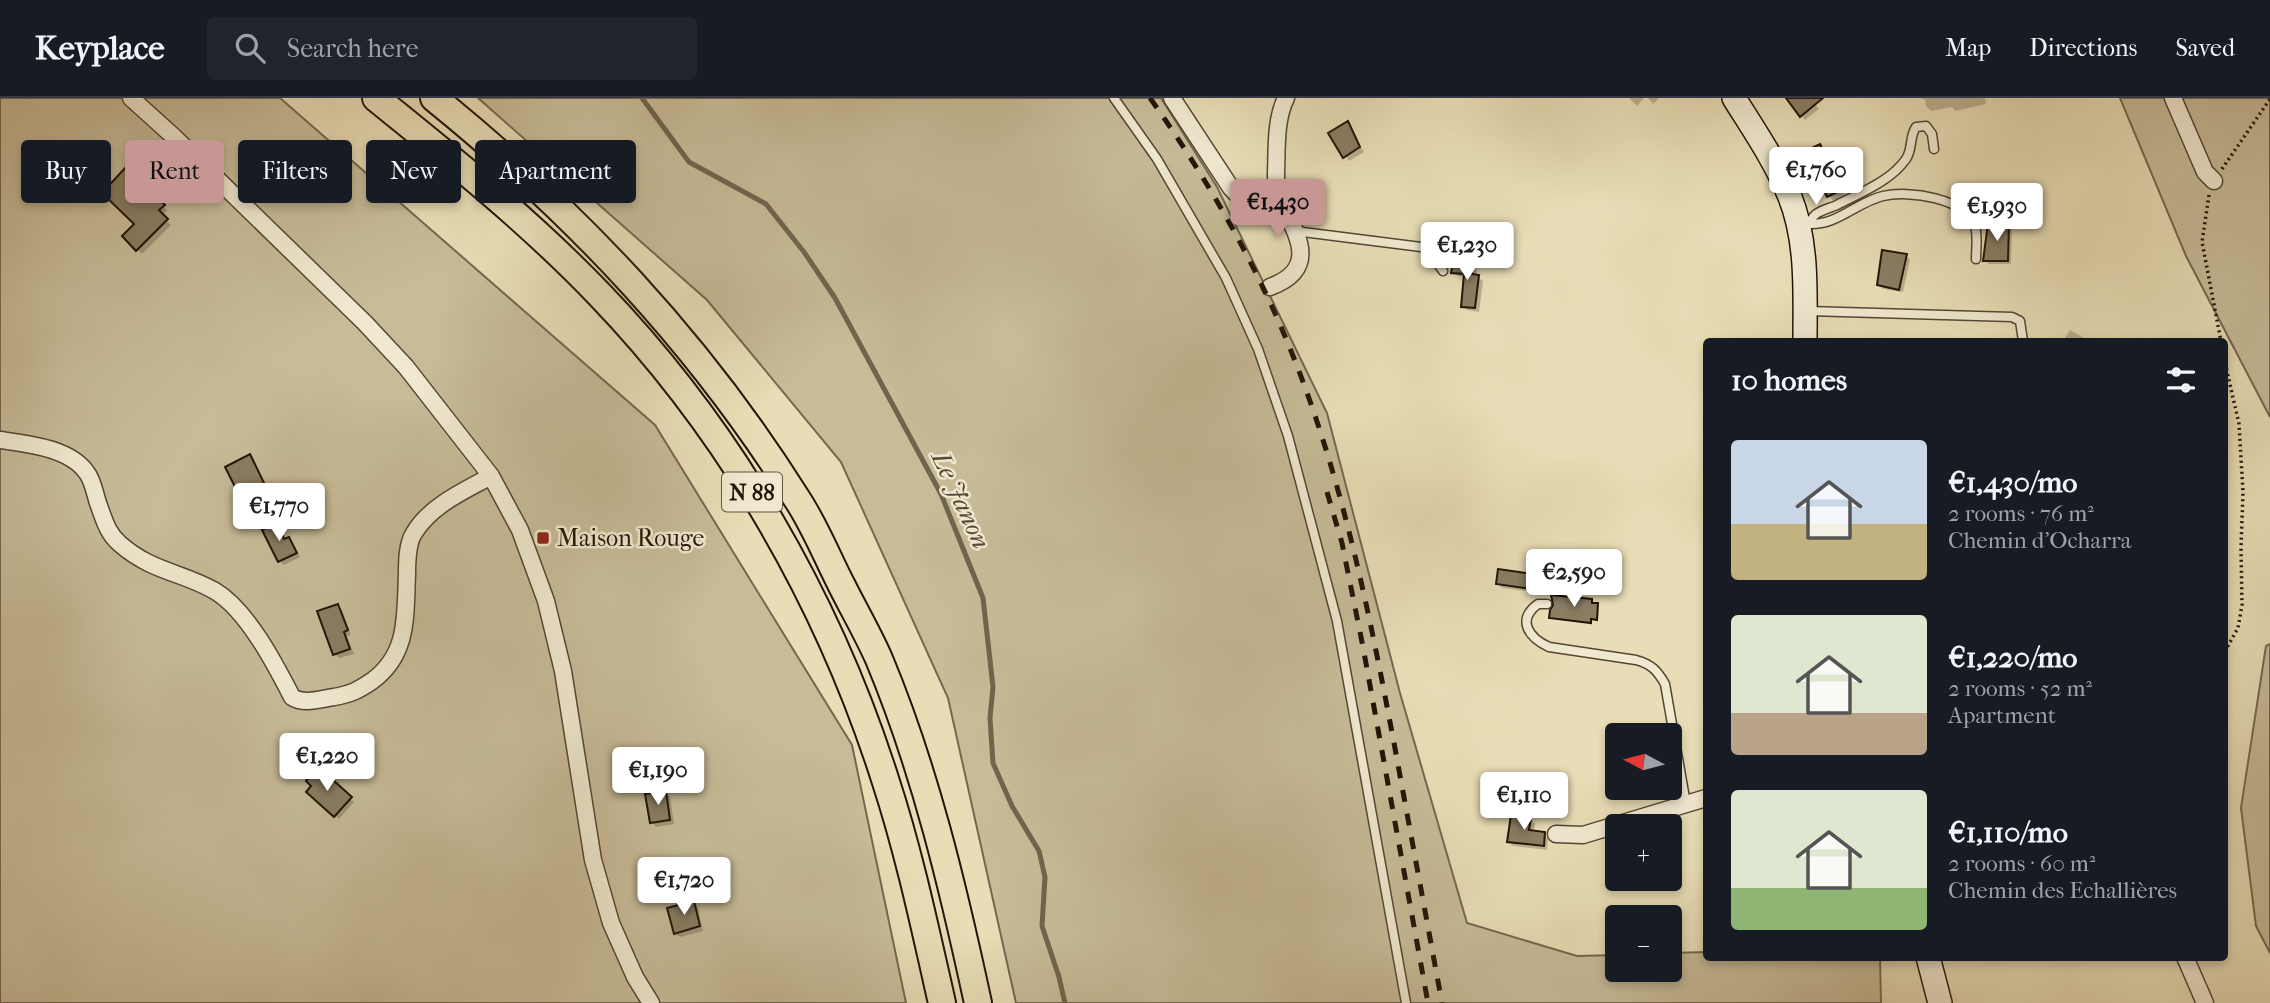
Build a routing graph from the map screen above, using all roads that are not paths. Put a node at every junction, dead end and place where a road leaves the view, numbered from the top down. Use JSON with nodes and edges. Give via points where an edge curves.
{"nodes":[{"id":1,"x":131,"y":98,"type":"edge"},
{"id":2,"x":376,"y":98,"type":"edge"},
{"id":3,"x":434,"y":98,"type":"edge"},
{"id":4,"x":441,"y":98,"type":"edge"},
{"id":5,"x":1114,"y":98,"type":"edge"},
{"id":6,"x":1172,"y":98,"type":"edge"},
{"id":7,"x":1286,"y":98,"type":"edge"},
{"id":8,"x":1734,"y":98,"type":"edge"},
{"id":9,"x":2173,"y":98,"type":"edge"},
{"id":10,"x":482,"y":136,"type":"junction"},
{"id":11,"x":1934,"y":149,"type":"dead end"},
{"id":12,"x":2214,"y":181,"type":"road end"},
{"id":13,"x":1276,"y":192,"type":"junction"},
{"id":14,"x":1803,"y":225,"type":"junction"},
{"id":15,"x":1294,"y":231,"type":"junction"},
{"id":16,"x":1976,"y":259,"type":"dead end"},
{"id":17,"x":1443,"y":271,"type":"dead end"},
{"id":18,"x":1270,"y":287,"type":"dead end"},
{"id":19,"x":1805,"y":311,"type":"junction"},
{"id":20,"x":1805,"y":338,"type":"edge"},
{"id":21,"x":2023,"y":338,"type":"edge"},
{"id":22,"x":0,"y":440,"type":"edge"},
{"id":23,"x":491,"y":476,"type":"junction"},
{"id":24,"x":1547,"y":604,"type":"dead end"},
{"id":25,"x":1703,"y":799,"type":"edge"},
{"id":26,"x":1686,"y":804,"type":"junction"},
{"id":27,"x":1556,"y":834,"type":"dead end"},
{"id":28,"x":1929,"y":961,"type":"edge"},
{"id":29,"x":2187,"y":961,"type":"edge"},
{"id":30,"x":651,"y":1003,"type":"edge"},
{"id":31,"x":942,"y":1003,"type":"edge"},
{"id":32,"x":978,"y":1003,"type":"edge"},
{"id":33,"x":1406,"y":1003,"type":"edge"},
{"id":34,"x":1940,"y":1003,"type":"edge"},
{"id":35,"x":2205,"y":1003,"type":"edge"}],
"edges":[{"from":1,"to":23,"type":"street","via":[[365,323]]},
{"from":2,"to":31,"type":"highway","number":"N 88","via":[[512,211],[600,295],[698,412],[760,504],[806,588],[865,722],[915,882]]},
{"from":3,"to":10,"type":"highway","number":"N 88"},
{"from":4,"to":10,"type":"lane"},
{"from":5,"to":33,"type":"lane","via":[[1157,159],[1226,278],[1258,349],[1288,436],[1337,621]]},
{"from":6,"to":13,"type":"street","via":[[1240,199],[1262,205]]},
{"from":7,"to":13,"type":"street","via":[[1278,129]]},
{"from":8,"to":14,"type":"main road"},
{"from":9,"to":12,"type":"street","via":[[2205,172]]},
{"from":10,"to":32,"type":"highway","number":"N 88","via":[[633,281],[730,398],[799,501],[878,658],[917,764],[956,902]]},
{"from":11,"to":14,"type":"lane","via":[[1930,130],[1916,127],[1907,158],[1895,171]]},
{"from":13,"to":15,"type":"street"},
{"from":14,"to":16,"type":"lane","via":[[1824,224],[1885,195],[1920,194],[1949,203],[1968,216],[1976,229]]},
{"from":14,"to":19,"type":"main road"},
{"from":15,"to":17,"type":"lane","via":[[1421,247]]},
{"from":15,"to":18,"type":"street","via":[[1301,261],[1288,281]]},
{"from":19,"to":20,"type":"main road"},
{"from":19,"to":21,"type":"lane","via":[[2012,317],[2020,321]]},
{"from":22,"to":23,"type":"street","via":[[54,451],[73,460],[88,474],[109,534],[141,560],[228,600],[243,615],[292,697],[303,702],[354,694],[384,673],[396,657],[404,630],[412,535],[440,506]]},
{"from":23,"to":30,"type":"street","via":[[520,530],[545,601],[563,671],[593,860],[611,923]]},
{"from":24,"to":26,"type":"lane","via":[[1538,604],[1528,613],[1530,634],[1538,642],[1636,660],[1659,673],[1665,684]]},
{"from":25,"to":26,"type":"street"},
{"from":26,"to":27,"type":"street","via":[[1583,835]]},
{"from":28,"to":34,"type":"main road"},
{"from":29,"to":35,"type":"street"}]}
